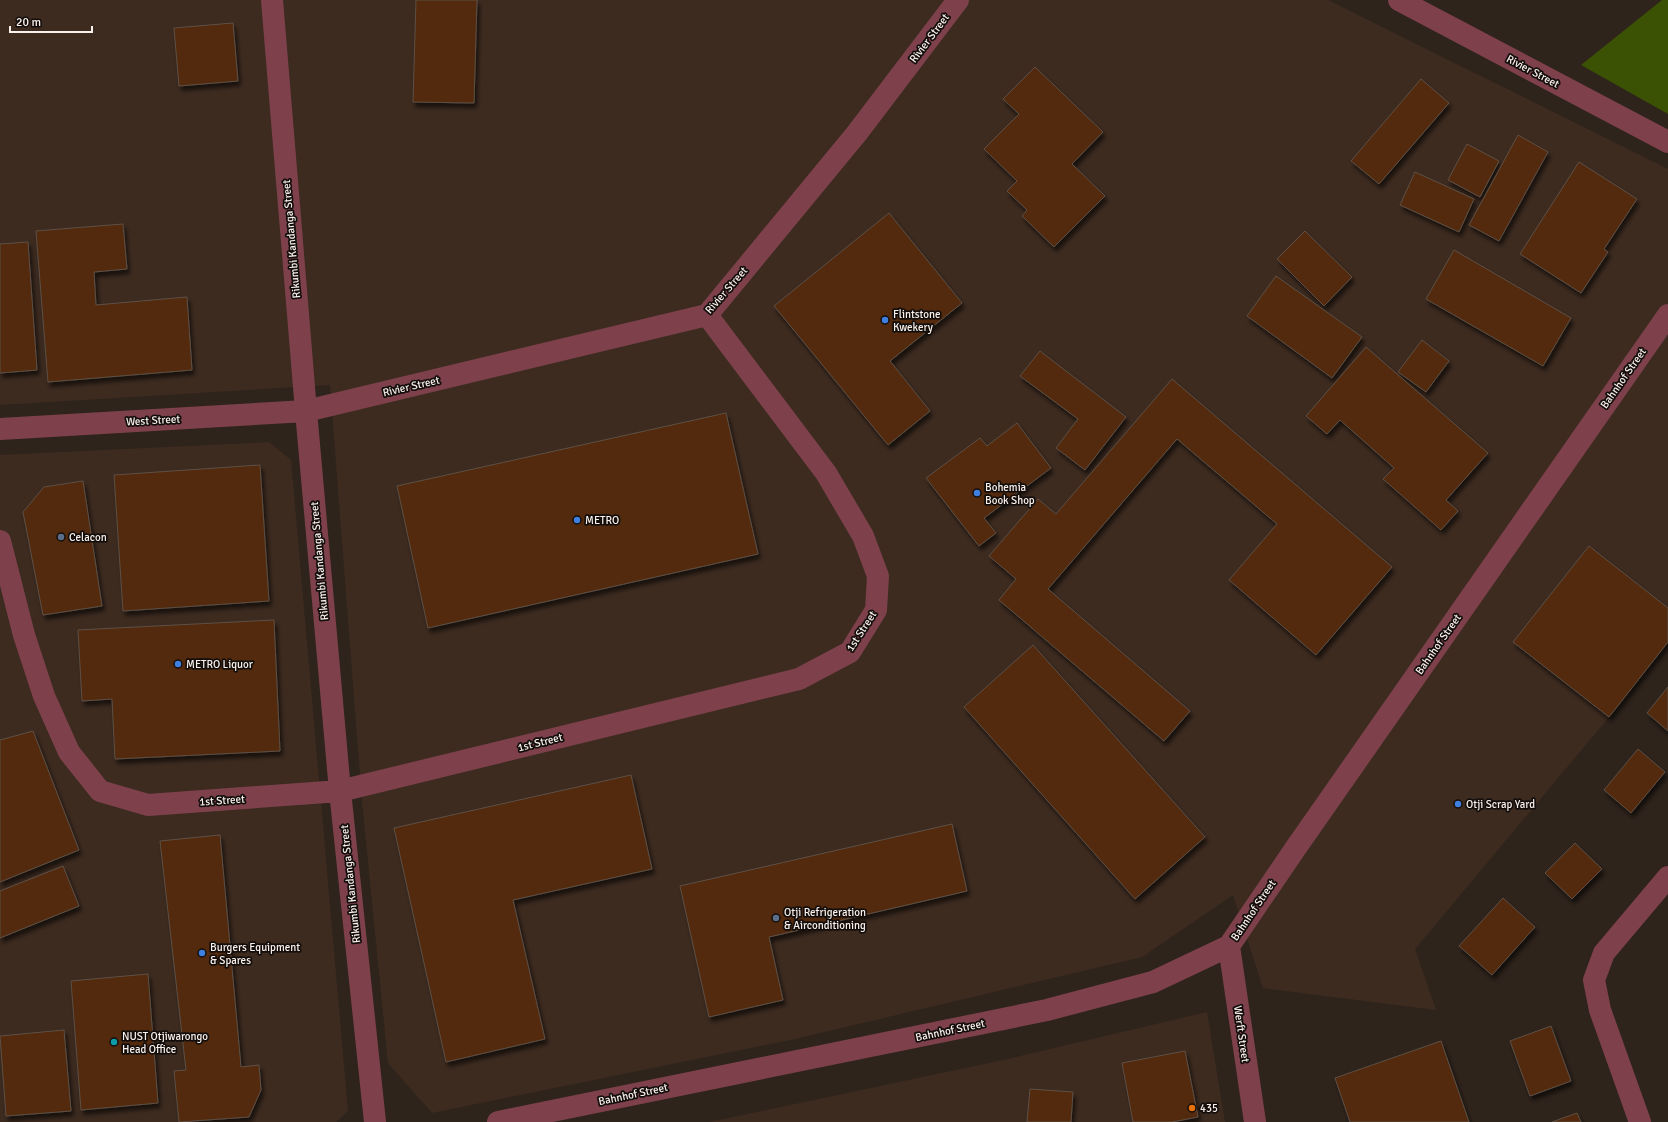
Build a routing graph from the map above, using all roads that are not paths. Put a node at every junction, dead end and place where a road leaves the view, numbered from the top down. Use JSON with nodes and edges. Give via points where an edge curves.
{"nodes":[{"id":1,"x":272,"y":0,"type":"edge"},
{"id":2,"x":958,"y":0,"type":"edge"},
{"id":3,"x":1399,"y":0,"type":"edge"},
{"id":4,"x":1668,"y":142,"type":"edge"},
{"id":5,"x":707,"y":315,"type":"junction"},
{"id":6,"x":1668,"y":315,"type":"edge"},
{"id":7,"x":306,"y":410,"type":"junction"},
{"id":8,"x":0,"y":429,"type":"edge"},
{"id":9,"x":0,"y":541,"type":"edge"},
{"id":10,"x":340,"y":791,"type":"junction"},
{"id":11,"x":1668,"y":877,"type":"edge"},
{"id":12,"x":1230,"y":946,"type":"junction"},
{"id":13,"x":375,"y":1122,"type":"edge"},
{"id":14,"x":498,"y":1122,"type":"edge"},
{"id":15,"x":1255,"y":1122,"type":"edge"},
{"id":16,"x":1640,"y":1122,"type":"edge"}],
"edges":[{"from":1,"to":7,"type":"street","name":"Rikumbi Kandanga Street"},
{"from":2,"to":5,"type":"street","name":"Rivier Street","via":[[857,133]]},
{"from":3,"to":4,"type":"street","name":"Rivier Street"},
{"from":5,"to":7,"type":"street","name":"Rivier Street"},
{"from":5,"to":10,"type":"street","name":"1st Street","via":[[826,473],[863,536],[878,576],[876,610],[850,652],[799,679]]},
{"from":6,"to":12,"type":"street","name":"Bahnhof Street"},
{"from":7,"to":8,"type":"street","name":"West Street"},
{"from":7,"to":10,"type":"street","name":"Rikumbi Kandanga Street"},
{"from":9,"to":10,"type":"street","name":"1st Street","via":[[24,636],[44,696],[69,752],[100,791],[148,805]]},
{"from":10,"to":13,"type":"street","name":"Rikumbi Kandanga Street"},
{"from":11,"to":16,"type":"street","via":[[1604,953],[1594,980],[1600,1010]]},
{"from":12,"to":14,"type":"street","name":"Bahnhof Street","via":[[1153,982],[1047,1010]]},
{"from":12,"to":15,"type":"street","name":"Werft Street"}]}
